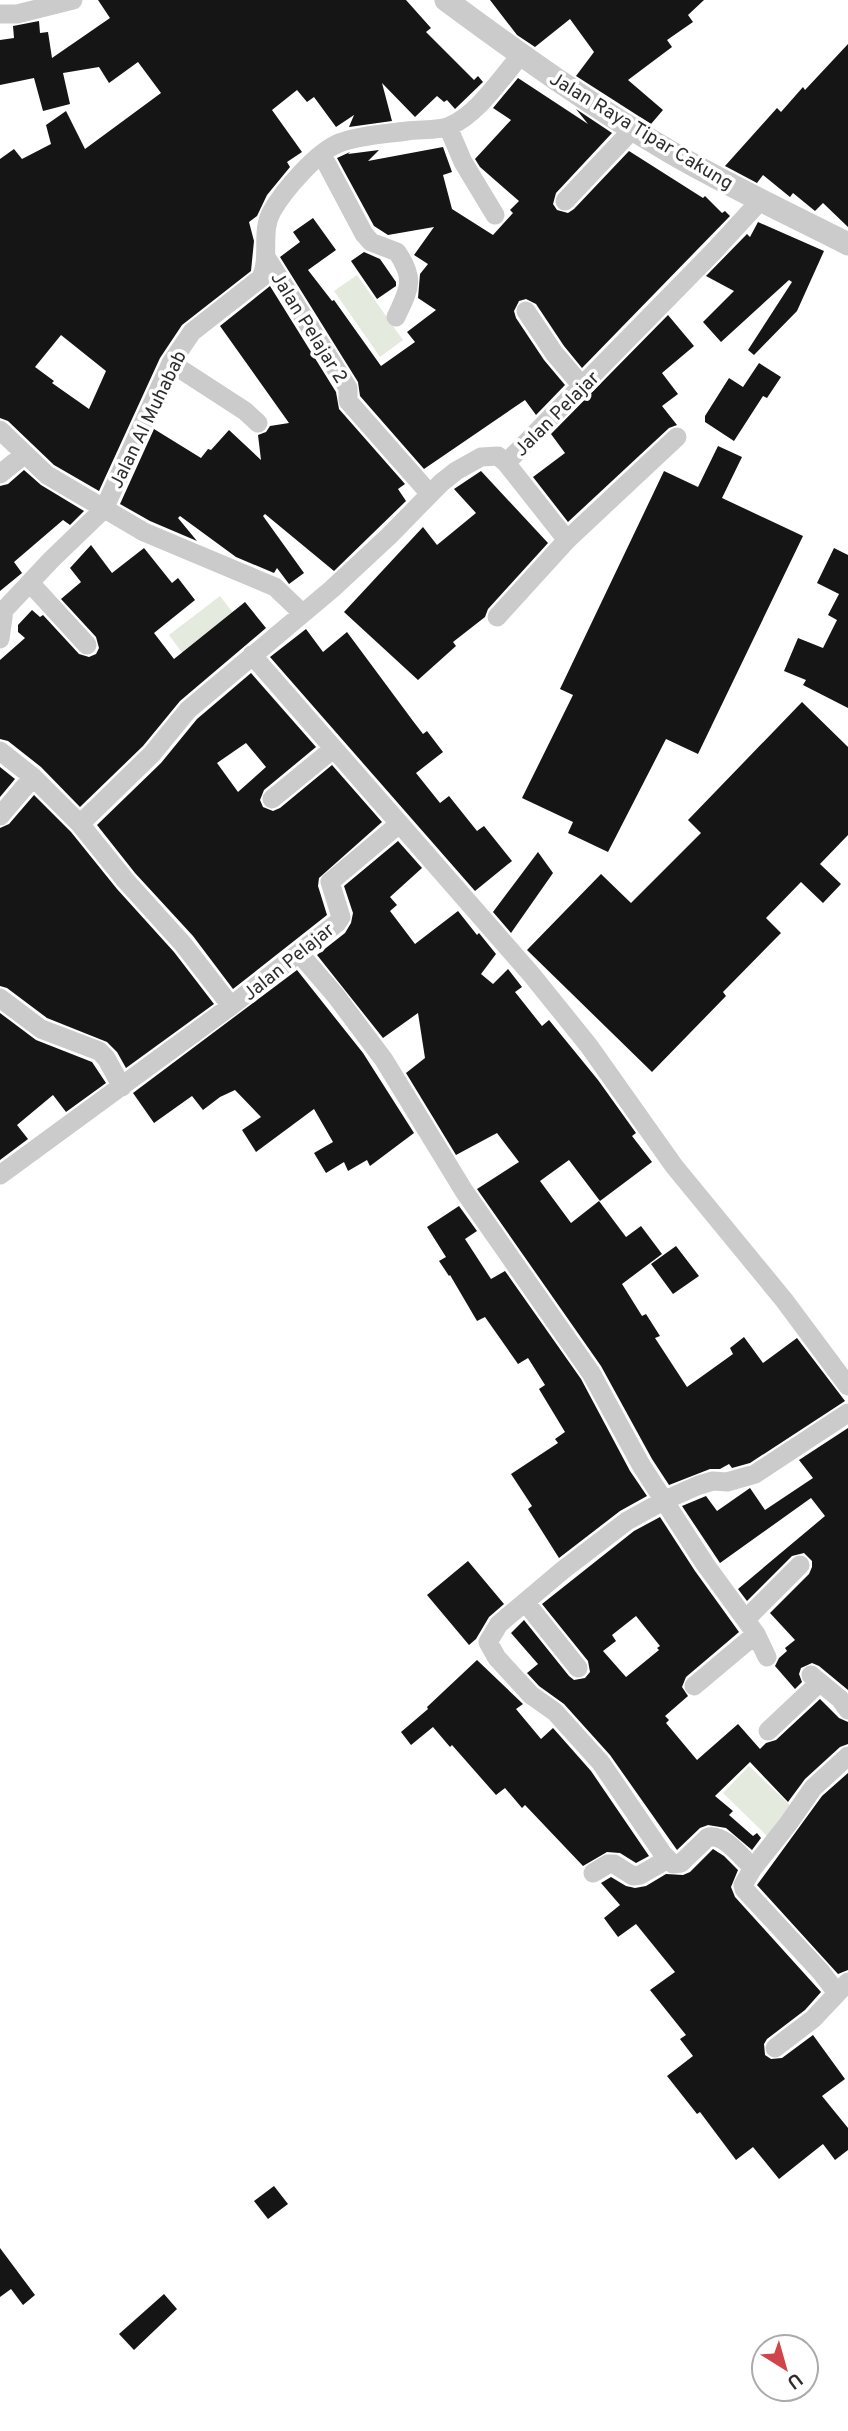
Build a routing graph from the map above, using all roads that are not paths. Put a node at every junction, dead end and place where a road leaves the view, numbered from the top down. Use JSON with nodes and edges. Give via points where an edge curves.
{"nodes":[{"id":1,"x":73,"y":0,"type":"edge"},
{"id":2,"x":446,"y":0,"type":"edge"},
{"id":3,"x":0,"y":14,"type":"edge"},
{"id":4,"x":521,"y":55,"type":"junction"},
{"id":5,"x":448,"y":127,"type":"junction"},
{"id":6,"x":633,"y":129,"type":"junction"},
{"id":7,"x":322,"y":155,"type":"junction"},
{"id":8,"x":565,"y":201,"type":"dead end"},
{"id":9,"x":760,"y":201,"type":"junction"},
{"id":10,"x":495,"y":215,"type":"dead end"},
{"id":11,"x":845,"y":237,"type":"edge"},
{"id":12,"x":266,"y":257,"type":"junction"},
{"id":13,"x":526,"y":311,"type":"dead end"},
{"id":14,"x":396,"y":317,"type":"dead end"},
{"id":15,"x":171,"y":363,"type":"junction"},
{"id":16,"x":582,"y":386,"type":"junction"},
{"id":17,"x":258,"y":424,"type":"dead end"},
{"id":18,"x":0,"y":430,"type":"edge"},
{"id":19,"x":677,"y":437,"type":"dead end"},
{"id":20,"x":25,"y":454,"type":"junction"},
{"id":21,"x":506,"y":463,"type":"junction"},
{"id":22,"x":0,"y":474,"type":"edge"},
{"id":23,"x":430,"y":494,"type":"junction"},
{"id":24,"x":104,"y":509,"type":"junction"},
{"id":25,"x":567,"y":540,"type":"junction"},
{"id":26,"x":31,"y":584,"type":"junction"},
{"id":27,"x":303,"y":613,"type":"junction"},
{"id":28,"x":497,"y":617,"type":"dead end"},
{"id":29,"x":0,"y":639,"type":"edge"},
{"id":30,"x":87,"y":645,"type":"dead end"},
{"id":31,"x":253,"y":655,"type":"junction"},
{"id":32,"x":332,"y":748,"type":"junction"},
{"id":33,"x":0,"y":751,"type":"edge"},
{"id":34,"x":33,"y":777,"type":"junction"},
{"id":35,"x":272,"y":799,"type":"dead end"},
{"id":36,"x":0,"y":816,"type":"edge"},
{"id":37,"x":80,"y":824,"type":"junction"},
{"id":38,"x":399,"y":824,"type":"junction"},
{"id":39,"x":299,"y":953,"type":"junction"},
{"id":40,"x":0,"y":998,"type":"edge"},
{"id":41,"x":231,"y":1006,"type":"junction"},
{"id":42,"x":121,"y":1087,"type":"junction"},
{"id":43,"x":0,"y":1175,"type":"edge"},
{"id":44,"x":848,"y":1386,"type":"edge"},
{"id":45,"x":848,"y":1413,"type":"edge"},
{"id":46,"x":663,"y":1501,"type":"junction"},
{"id":47,"x":800,"y":1565,"type":"dead end"},
{"id":48,"x":526,"y":1603,"type":"junction"},
{"id":49,"x":751,"y":1626,"type":"junction"},
{"id":50,"x":767,"y":1657,"type":"dead end"},
{"id":51,"x":578,"y":1668,"type":"dead end"},
{"id":52,"x":694,"y":1686,"type":"dead end"},
{"id":53,"x":848,"y":1710,"type":"edge"},
{"id":54,"x":768,"y":1731,"type":"dead end"},
{"id":55,"x":848,"y":1756,"type":"edge"},
{"id":56,"x":668,"y":1860,"type":"junction"},
{"id":57,"x":753,"y":1868,"type":"junction"},
{"id":58,"x":593,"y":1873,"type":"dead end"},
{"id":59,"x":843,"y":1987,"type":"edge"},
{"id":60,"x":775,"y":2048,"type":"dead end"}],
"edges":[{"from":1,"to":3,"type":"street"},
{"from":2,"to":4,"type":"street","name":"Jalan Raya Tipar Cakung"},
{"from":4,"to":5,"type":"street","name":"Jalan Al Muhabab","via":[[484,99]]},
{"from":4,"to":6,"type":"street","name":"Jalan Raya Tipar Cakung"},
{"from":5,"to":7,"type":"street","name":"Jalan Al Muhabab","via":[[341,143]]},
{"from":5,"to":10,"type":"street"},
{"from":6,"to":8,"type":"street"},
{"from":6,"to":9,"type":"street","name":"Jalan Raya Tipar Cakung"},
{"from":7,"to":12,"type":"street","name":"Jalan Al Muhabab","via":[[270,214],[265,226]]},
{"from":7,"to":14,"type":"street","via":[[364,234],[371,242],[397,252],[410,276]]},
{"from":9,"to":11,"type":"street","name":"Jalan Raya Tipar Cakung"},
{"from":9,"to":16,"type":"street","name":"Jalan Pelajar"},
{"from":12,"to":15,"type":"street","name":"Jalan Al Muhabab","via":[[261,278],[191,332]]},
{"from":12,"to":23,"type":"street","name":"Jalan Pelajar 2","via":[[348,388],[348,401]]},
{"from":13,"to":16,"type":"street"},
{"from":15,"to":17,"type":"street"},
{"from":15,"to":24,"type":"street","name":"Jalan Al Muhabab"},
{"from":16,"to":21,"type":"street","name":"Jalan Pelajar"},
{"from":18,"to":20,"type":"street"},
{"from":19,"to":25,"type":"street"},
{"from":20,"to":22,"type":"street"},
{"from":20,"to":24,"type":"street","via":[[47,475]]},
{"from":21,"to":23,"type":"street","name":"Jalan Pelajar","via":[[498,456],[481,457]]},
{"from":21,"to":25,"type":"street"},
{"from":23,"to":27,"type":"street","name":"Jalan Pelajar"},
{"from":24,"to":26,"type":"street","name":"Jalan Al Muhabab"},
{"from":24,"to":27,"type":"street","via":[[144,532],[275,587]]},
{"from":25,"to":28,"type":"street"},
{"from":26,"to":29,"type":"street","name":"Jalan Al Muhabab","via":[[4,610]]},
{"from":26,"to":30,"type":"street"},
{"from":27,"to":31,"type":"street","name":"Jalan Pelajar"},
{"from":31,"to":32,"type":"street"},
{"from":31,"to":37,"type":"street","name":"Jalan Pelajar","via":[[188,710],[152,754]]},
{"from":32,"to":35,"type":"street"},
{"from":32,"to":38,"type":"street"},
{"from":33,"to":34,"type":"street"},
{"from":34,"to":36,"type":"street"},
{"from":34,"to":37,"type":"street"},
{"from":37,"to":41,"type":"street"},
{"from":38,"to":39,"type":"street","name":"Jalan Pelajar","via":[[330,882],[341,917]]},
{"from":38,"to":44,"type":"street","via":[[581,1036],[674,1166]]},
{"from":39,"to":41,"type":"street","name":"Jalan Pelajar"},
{"from":39,"to":46,"type":"street","via":[[384,1060],[464,1191],[591,1373]]},
{"from":40,"to":42,"type":"street","via":[[41,1029],[99,1051]]},
{"from":41,"to":42,"type":"street","name":"Jalan Pelajar"},
{"from":42,"to":43,"type":"street","name":"Jalan Pelajar"},
{"from":45,"to":46,"type":"street","via":[[755,1474],[699,1485]]},
{"from":46,"to":48,"type":"street","via":[[627,1521]]},
{"from":46,"to":49,"type":"street"},
{"from":47,"to":49,"type":"street"},
{"from":48,"to":51,"type":"street"},
{"from":48,"to":56,"type":"street","via":[[494,1631],[488,1642],[492,1651],[601,1763]]},
{"from":49,"to":50,"type":"street"},
{"from":49,"to":52,"type":"street"},
{"from":53,"to":54,"type":"street","via":[[815,1679]]},
{"from":55,"to":57,"type":"street","via":[[813,1787]]},
{"from":56,"to":57,"type":"street","via":[[681,1863],[714,1836]]},
{"from":56,"to":58,"type":"street","via":[[640,1875],[633,1876],[614,1864]]},
{"from":57,"to":59,"type":"street","via":[[744,1889],[814,1964]]},
{"from":59,"to":60,"type":"street","via":[[813,2019]]}]}
